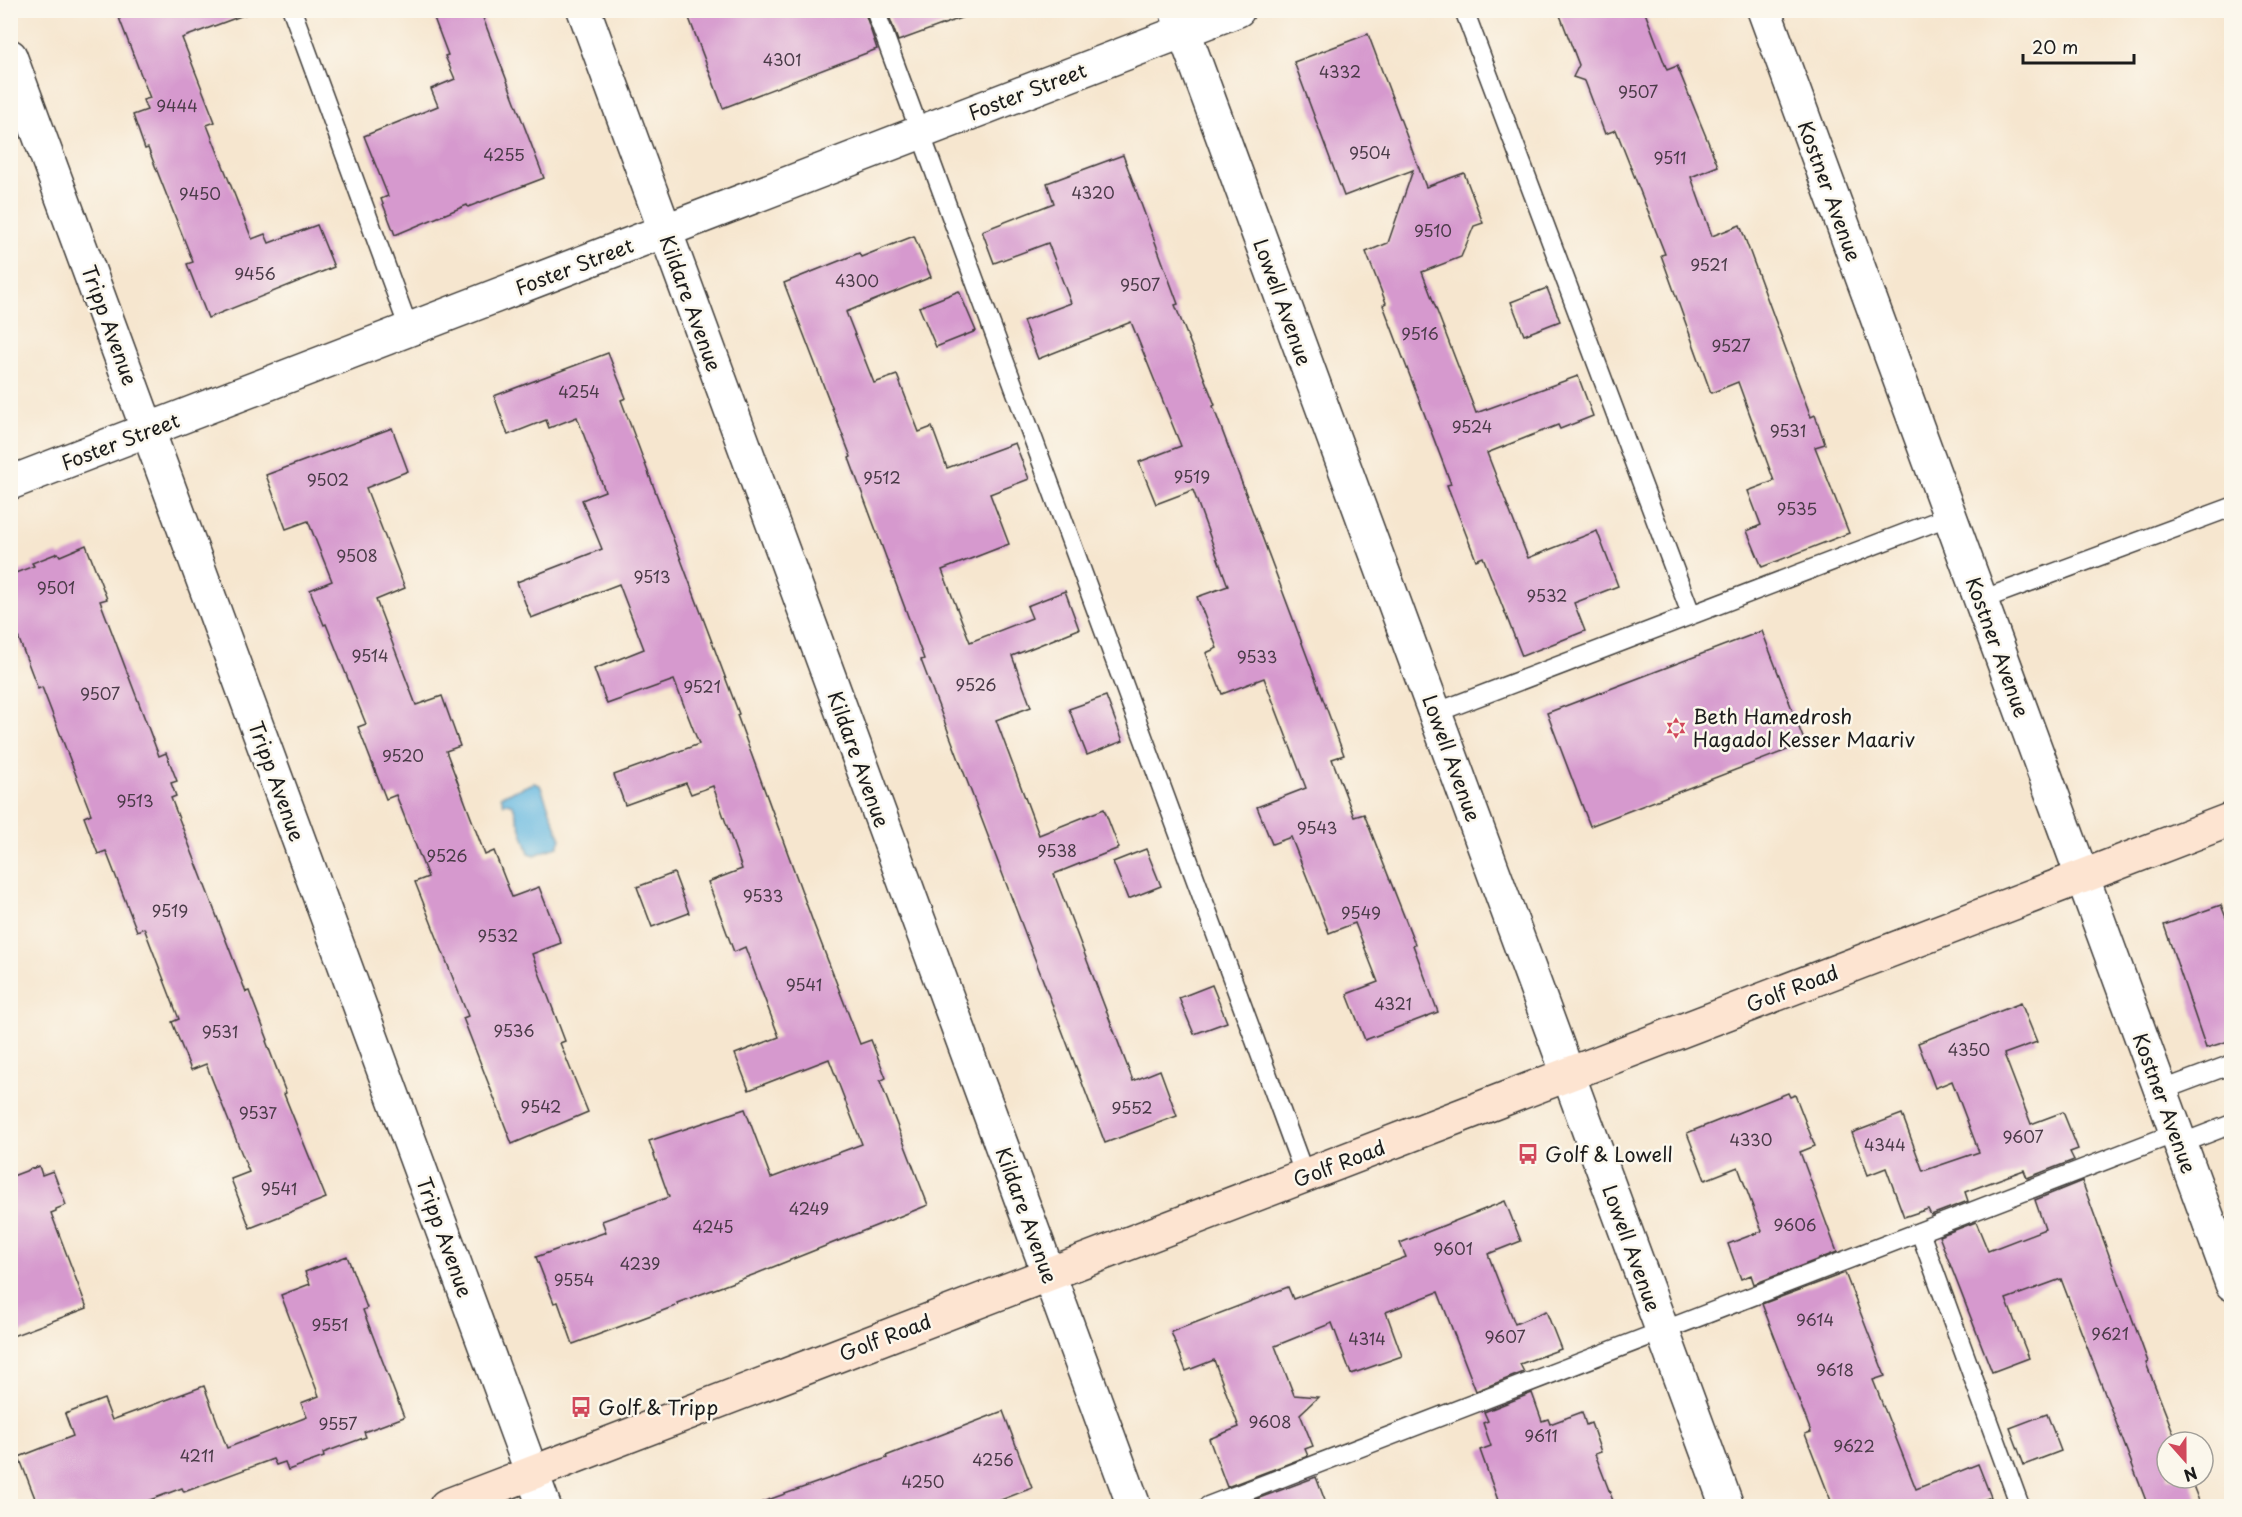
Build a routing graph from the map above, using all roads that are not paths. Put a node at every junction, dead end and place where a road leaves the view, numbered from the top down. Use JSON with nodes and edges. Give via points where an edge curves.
{"nodes":[{"id":1,"x":292,"y":10,"type":"edge"},
{"id":2,"x":584,"y":10,"type":"edge"},
{"id":3,"x":875,"y":10,"type":"edge"},
{"id":4,"x":1238,"y":10,"type":"edge"},
{"id":5,"x":1464,"y":10,"type":"edge"},
{"id":6,"x":1764,"y":10,"type":"edge"},
{"id":7,"x":1180,"y":21,"type":"edge"},
{"id":8,"x":10,"y":56,"type":"edge"},
{"id":9,"x":920,"y":133,"type":"junction"},
{"id":10,"x":664,"y":231,"type":"junction"},
{"id":11,"x":410,"y":329,"type":"junction"},
{"id":12,"x":148,"y":430,"type":"junction"},
{"id":13,"x":10,"y":483,"type":"edge"},
{"id":14,"x":2232,"y":507,"type":"edge"},
{"id":15,"x":1950,"y":516,"type":"junction"},
{"id":16,"x":1981,"y":600,"type":"junction"},
{"id":17,"x":1691,"y":614,"type":"junction"},
{"id":18,"x":1435,"y":713,"type":"junction"},
{"id":19,"x":2232,"y":819,"type":"edge"},
{"id":20,"x":2082,"y":877,"type":"junction"},
{"id":21,"x":2232,"y":1064,"type":"edge"},
{"id":22,"x":1568,"y":1075,"type":"junction"},
{"id":23,"x":2160,"y":1091,"type":"junction"},
{"id":24,"x":2232,"y":1124,"type":"edge"},
{"id":25,"x":2178,"y":1138,"type":"junction"},
{"id":26,"x":1305,"y":1176,"type":"junction"},
{"id":27,"x":1920,"y":1232,"type":"junction"},
{"id":28,"x":1049,"y":1275,"type":"junction"},
{"id":29,"x":2232,"y":1284,"type":"edge"},
{"id":30,"x":1662,"y":1331,"type":"junction"},
{"id":31,"x":532,"y":1474,"type":"junction"},
{"id":32,"x":446,"y":1506,"type":"edge"},
{"id":33,"x":544,"y":1506,"type":"edge"},
{"id":34,"x":1134,"y":1506,"type":"edge"},
{"id":35,"x":1208,"y":1506,"type":"edge"},
{"id":36,"x":1727,"y":1506,"type":"edge"},
{"id":37,"x":2020,"y":1506,"type":"edge"}],
"edges":[{"from":1,"to":11,"type":"lane"},
{"from":2,"to":10,"type":"street","name":"Kildare Avenue"},
{"from":3,"to":9,"type":"lane"},
{"from":4,"to":7,"type":"street","name":"Foster Street"},
{"from":5,"to":17,"type":"lane"},
{"from":6,"to":15,"type":"street","name":"Kostner Avenue"},
{"from":7,"to":9,"type":"street","name":"Foster Street"},
{"from":7,"to":18,"type":"street","name":"Lowell Avenue"},
{"from":8,"to":12,"type":"street","name":"Tripp Avenue"},
{"from":9,"to":10,"type":"street","name":"Foster Street"},
{"from":9,"to":26,"type":"lane"},
{"from":10,"to":11,"type":"street","name":"Foster Street"},
{"from":10,"to":28,"type":"street","name":"Kildare Avenue"},
{"from":11,"to":12,"type":"street","name":"Foster Street"},
{"from":12,"to":13,"type":"street","name":"Foster Street"},
{"from":12,"to":31,"type":"street","name":"Tripp Avenue"},
{"from":14,"to":16,"type":"lane"},
{"from":15,"to":16,"type":"street","name":"Kostner Avenue"},
{"from":15,"to":17,"type":"lane"},
{"from":16,"to":20,"type":"street","name":"Kostner Avenue"},
{"from":17,"to":18,"type":"lane"},
{"from":18,"to":22,"type":"street","name":"Lowell Avenue"},
{"from":19,"to":20,"type":"main road","name":"Golf Road"},
{"from":20,"to":22,"type":"main road","name":"Golf Road"},
{"from":20,"to":23,"type":"street","name":"Kostner Avenue"},
{"from":21,"to":23,"type":"lane"},
{"from":22,"to":26,"type":"main road","name":"Golf Road"},
{"from":22,"to":30,"type":"street","name":"Lowell Avenue"},
{"from":23,"to":25,"type":"street","name":"Kostner Avenue"},
{"from":24,"to":25,"type":"lane"},
{"from":25,"to":27,"type":"lane"},
{"from":25,"to":29,"type":"street","name":"Kostner Avenue"},
{"from":26,"to":28,"type":"main road","name":"Golf Road"},
{"from":27,"to":30,"type":"lane"},
{"from":27,"to":37,"type":"lane"},
{"from":28,"to":31,"type":"main road","name":"Golf Road"},
{"from":28,"to":34,"type":"street","name":"Kildare Avenue"},
{"from":30,"to":35,"type":"lane"},
{"from":30,"to":36,"type":"street","name":"Lowell Avenue"},
{"from":31,"to":32,"type":"main road","name":"Golf Road"},
{"from":31,"to":33,"type":"street","name":"Tripp Avenue"}]}
